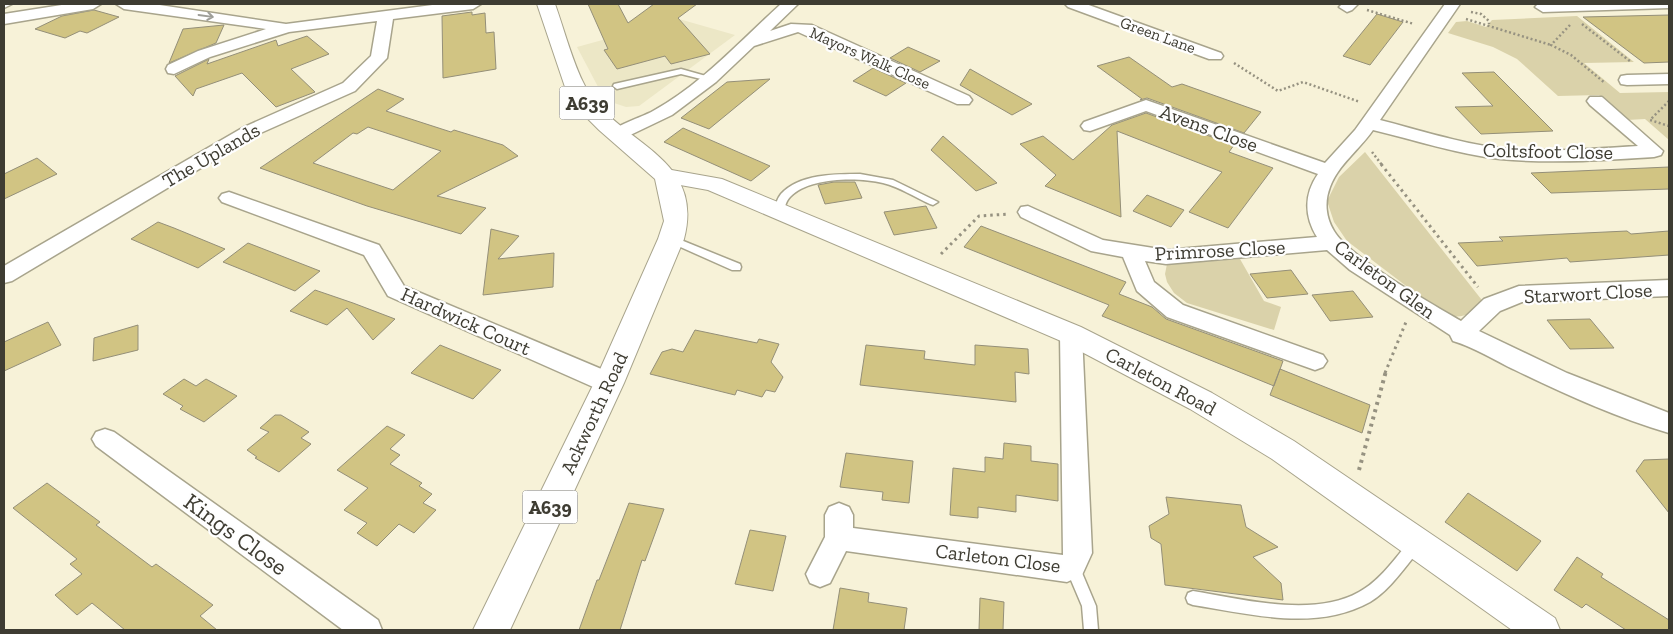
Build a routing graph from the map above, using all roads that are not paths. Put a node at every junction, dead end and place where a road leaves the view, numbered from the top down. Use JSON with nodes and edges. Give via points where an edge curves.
{"nodes":[{"id":1,"x":8,"y":4,"type":"edge"},
{"id":2,"x":93,"y":4,"type":"edge"},
{"id":3,"x":124,"y":4,"type":"edge"},
{"id":4,"x":334,"y":4,"type":"edge"},
{"id":5,"x":473,"y":4,"type":"edge"},
{"id":6,"x":546,"y":4,"type":"edge"},
{"id":7,"x":790,"y":4,"type":"edge"},
{"id":8,"x":1073,"y":4,"type":"edge"},
{"id":9,"x":1452,"y":4,"type":"edge"},
{"id":10,"x":1669,"y":4,"type":"edge"},
{"id":11,"x":4,"y":6,"type":"edge"},
{"id":12,"x":1543,"y":7,"type":"dead end"},
{"id":13,"x":386,"y":16,"type":"junction"},
{"id":14,"x":4,"y":19,"type":"edge"},
{"id":15,"x":334,"y":23,"type":"junction"},
{"id":16,"x":287,"y":28,"type":"junction"},
{"id":17,"x":748,"y":42,"type":"junction"},
{"id":18,"x":1215,"y":56,"type":"road end"},
{"id":19,"x":174,"y":69,"type":"dead end"},
{"id":20,"x":710,"y":78,"type":"junction"},
{"id":21,"x":1662,"y":79,"type":"edge"},
{"id":22,"x":1626,"y":80,"type":"dead end"},
{"id":23,"x":617,"y":86,"type":"dead end"},
{"id":24,"x":963,"y":100,"type":"dead end"},
{"id":25,"x":1596,"y":102,"type":"dead end"},
{"id":26,"x":1369,"y":122,"type":"junction"},
{"id":27,"x":1090,"y":126,"type":"dead end"},
{"id":28,"x":612,"y":129,"type":"junction"},
{"id":29,"x":1328,"y":171,"type":"junction"},
{"id":30,"x":669,"y":183,"type":"junction"},
{"id":31,"x":229,"y":198,"type":"dead end"},
{"id":32,"x":933,"y":202,"type":"dead end"},
{"id":33,"x":778,"y":212,"type":"junction"},
{"id":34,"x":1028,"y":212,"type":"road end"},
{"id":35,"x":671,"y":240,"type":"junction"},
{"id":36,"x":1331,"y":243,"type":"junction"},
{"id":37,"x":1131,"y":252,"type":"junction"},
{"id":38,"x":736,"y":266,"type":"dead end"},
{"id":39,"x":4,"y":276,"type":"edge"},
{"id":40,"x":1669,"y":288,"type":"edge"},
{"id":41,"x":1071,"y":334,"type":"junction"},
{"id":42,"x":1462,"y":334,"type":"junction"},
{"id":43,"x":1316,"y":361,"type":"dead end"},
{"id":44,"x":609,"y":383,"type":"junction"},
{"id":45,"x":1669,"y":423,"type":"edge"},
{"id":46,"x":105,"y":439,"type":"dead end"},
{"id":47,"x":1417,"y":543,"type":"junction"},
{"id":48,"x":1072,"y":566,"type":"junction"},
{"id":49,"x":820,"y":574,"type":"dead end"},
{"id":50,"x":1193,"y":598,"type":"dead end"},
{"id":51,"x":367,"y":630,"type":"edge"},
{"id":52,"x":491,"y":630,"type":"edge"},
{"id":53,"x":1091,"y":630,"type":"edge"},
{"id":54,"x":1542,"y":630,"type":"edge"}],
"edges":[{"from":1,"to":11,"type":"lane"},
{"from":2,"to":14,"type":"street"},
{"from":3,"to":16,"type":"street","one_way":true},
{"from":4,"to":15,"type":"street"},
{"from":5,"to":13,"type":"street"},
{"from":6,"to":28,"type":"main road","number":"A639","via":[[575,87],[591,109]]},
{"from":7,"to":17,"type":"street"},
{"from":8,"to":18,"type":"street","name":"Green Lane"},
{"from":9,"to":26,"type":"street","name":"Carleton Glen"},
{"from":10,"to":12,"type":"street"},
{"from":13,"to":15,"type":"street"},
{"from":13,"to":39,"type":"street","name":"The Uplands","via":[[379,58],[350,87],[250,131]]},
{"from":15,"to":16,"type":"street"},
{"from":16,"to":19,"type":"street","via":[[204,54]]},
{"from":17,"to":20,"type":"street"},
{"from":17,"to":24,"type":"street","name":"Mayors Walk Close","via":[[766,40],[791,27],[806,28]]},
{"from":20,"to":23,"type":"lane","via":[[681,71]]},
{"from":20,"to":28,"type":"street","via":[[646,124]]},
{"from":21,"to":22,"type":"street"},
{"from":25,"to":26,"type":"street","name":"Coltsfoot Close","via":[[1654,151],[1512,154],[1477,150]]},
{"from":26,"to":29,"type":"street","name":"Carleton Glen"},
{"from":27,"to":29,"type":"street","name":"Avens Close","via":[[1146,105]]},
{"from":28,"to":30,"type":"main road","number":"A639"},
{"from":29,"to":36,"type":"street","name":"Carleton Glen","via":[[1317,206],[1322,229]]},
{"from":30,"to":33,"type":"main road","name":"Carleton Road","via":[[708,186]]},
{"from":30,"to":35,"type":"main road","name":"Ackworth Road","number":"A639","via":[[676,221]]},
{"from":31,"to":44,"type":"street","name":"Hardwick Court","via":[[372,250],[396,292]]},
{"from":32,"to":33,"type":"lane","via":[[884,180],[852,176],[798,186],[784,197]]},
{"from":33,"to":41,"type":"main road","name":"Carleton Road"},
{"from":34,"to":37,"type":"street","name":"Primrose Close","via":[[1098,246]]},
{"from":35,"to":38,"type":"lane"},
{"from":35,"to":44,"type":"main road","name":"Ackworth Road","number":"A639"},
{"from":36,"to":37,"type":"street","name":"Primrose Close","via":[[1166,257]]},
{"from":36,"to":42,"type":"street","name":"Carleton Glen"},
{"from":37,"to":43,"type":"street","via":[[1145,286],[1175,311]]},
{"from":40,"to":42,"type":"street","name":"Starwort Close","via":[[1519,294],[1492,305]]},
{"from":41,"to":47,"type":"main road","name":"Carleton Road","via":[[1209,406],[1283,450]]},
{"from":41,"to":48,"type":"street","name":"Carleton Close","via":[[1078,553]]},
{"from":42,"to":45,"type":"street","name":"Carleton Glen","via":[[1604,401]]},
{"from":44,"to":52,"type":"main road","name":"Ackworth Road","number":"A639"},
{"from":46,"to":51,"type":"street","name":"Kings Close"},
{"from":47,"to":50,"type":"lane","via":[[1390,576],[1366,596],[1345,605],[1320,611],[1288,610]]},
{"from":47,"to":54,"type":"main road","name":"Carleton Road"},
{"from":48,"to":49,"type":"street","name":"Carleton Close","via":[[1067,569],[839,526]]},
{"from":48,"to":53,"type":"lane","via":[[1089,606]]}]}
